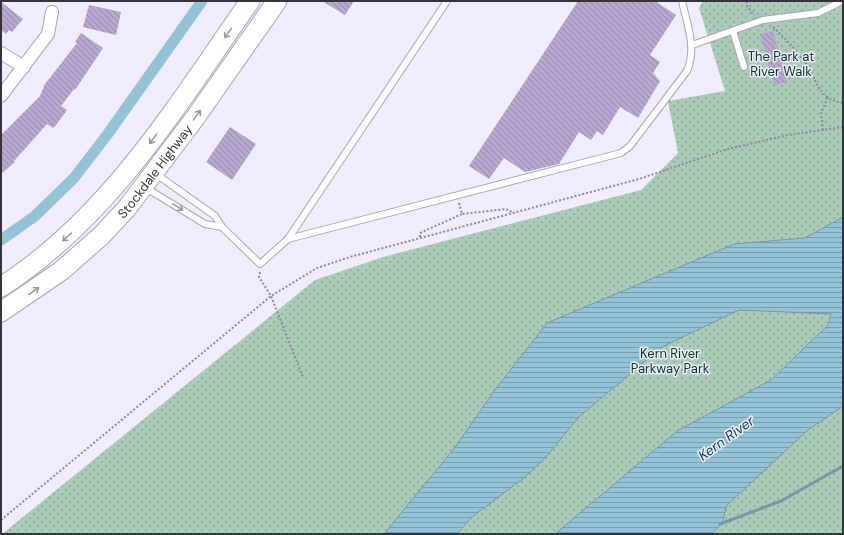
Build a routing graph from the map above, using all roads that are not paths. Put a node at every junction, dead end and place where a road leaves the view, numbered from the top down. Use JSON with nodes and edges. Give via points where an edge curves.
{"nodes":[{"id":1,"x":250,"y":1,"type":"edge"},
{"id":2,"x":278,"y":1,"type":"edge"},
{"id":3,"x":447,"y":1,"type":"edge"},
{"id":4,"x":682,"y":1,"type":"edge"},
{"id":5,"x":842,"y":1,"type":"edge"},
{"id":6,"x":52,"y":12,"type":"dead end"},
{"id":7,"x":733,"y":31,"type":"junction"},
{"id":8,"x":692,"y":45,"type":"junction"},
{"id":9,"x":1,"y":53,"type":"edge"},
{"id":10,"x":24,"y":67,"type":"junction"},
{"id":11,"x":744,"y":67,"type":"dead end"},
{"id":12,"x":1,"y":96,"type":"edge"},
{"id":13,"x":150,"y":180,"type":"junction"},
{"id":14,"x":222,"y":227,"type":"junction"},
{"id":15,"x":288,"y":239,"type":"junction"},
{"id":16,"x":1,"y":287,"type":"edge"},
{"id":17,"x":1,"y":312,"type":"edge"}],
"edges":[{"from":1,"to":16,"type":"main road","name":"Stockdale Highway","one_way":true,"via":[[150,143],[117,185],[65,239]]},
{"from":13,"to":2,"type":"main road","name":"Stockdale Highway","one_way":true},
{"from":3,"to":15,"type":"lane"},
{"from":4,"to":8,"type":"lane"},
{"from":5,"to":7,"type":"lane","via":[[818,13],[763,20]]},
{"from":6,"to":10,"type":"street","via":[[48,34]]},
{"from":7,"to":8,"type":"lane"},
{"from":7,"to":11,"type":"lane"},
{"from":8,"to":15,"type":"lane","via":[[691,61],[687,71],[630,146],[620,153]]},
{"from":9,"to":10,"type":"street"},
{"from":10,"to":12,"type":"street"},
{"from":13,"to":14,"type":"lane","via":[[215,216]]},
{"from":13,"to":14,"type":"lane","one_way":true,"via":[[205,224]]},
{"from":17,"to":13,"type":"main road","name":"Stockdale Highway","one_way":true,"via":[[46,282],[84,252],[112,225]]},
{"from":14,"to":15,"type":"lane","via":[[260,264]]}]}
